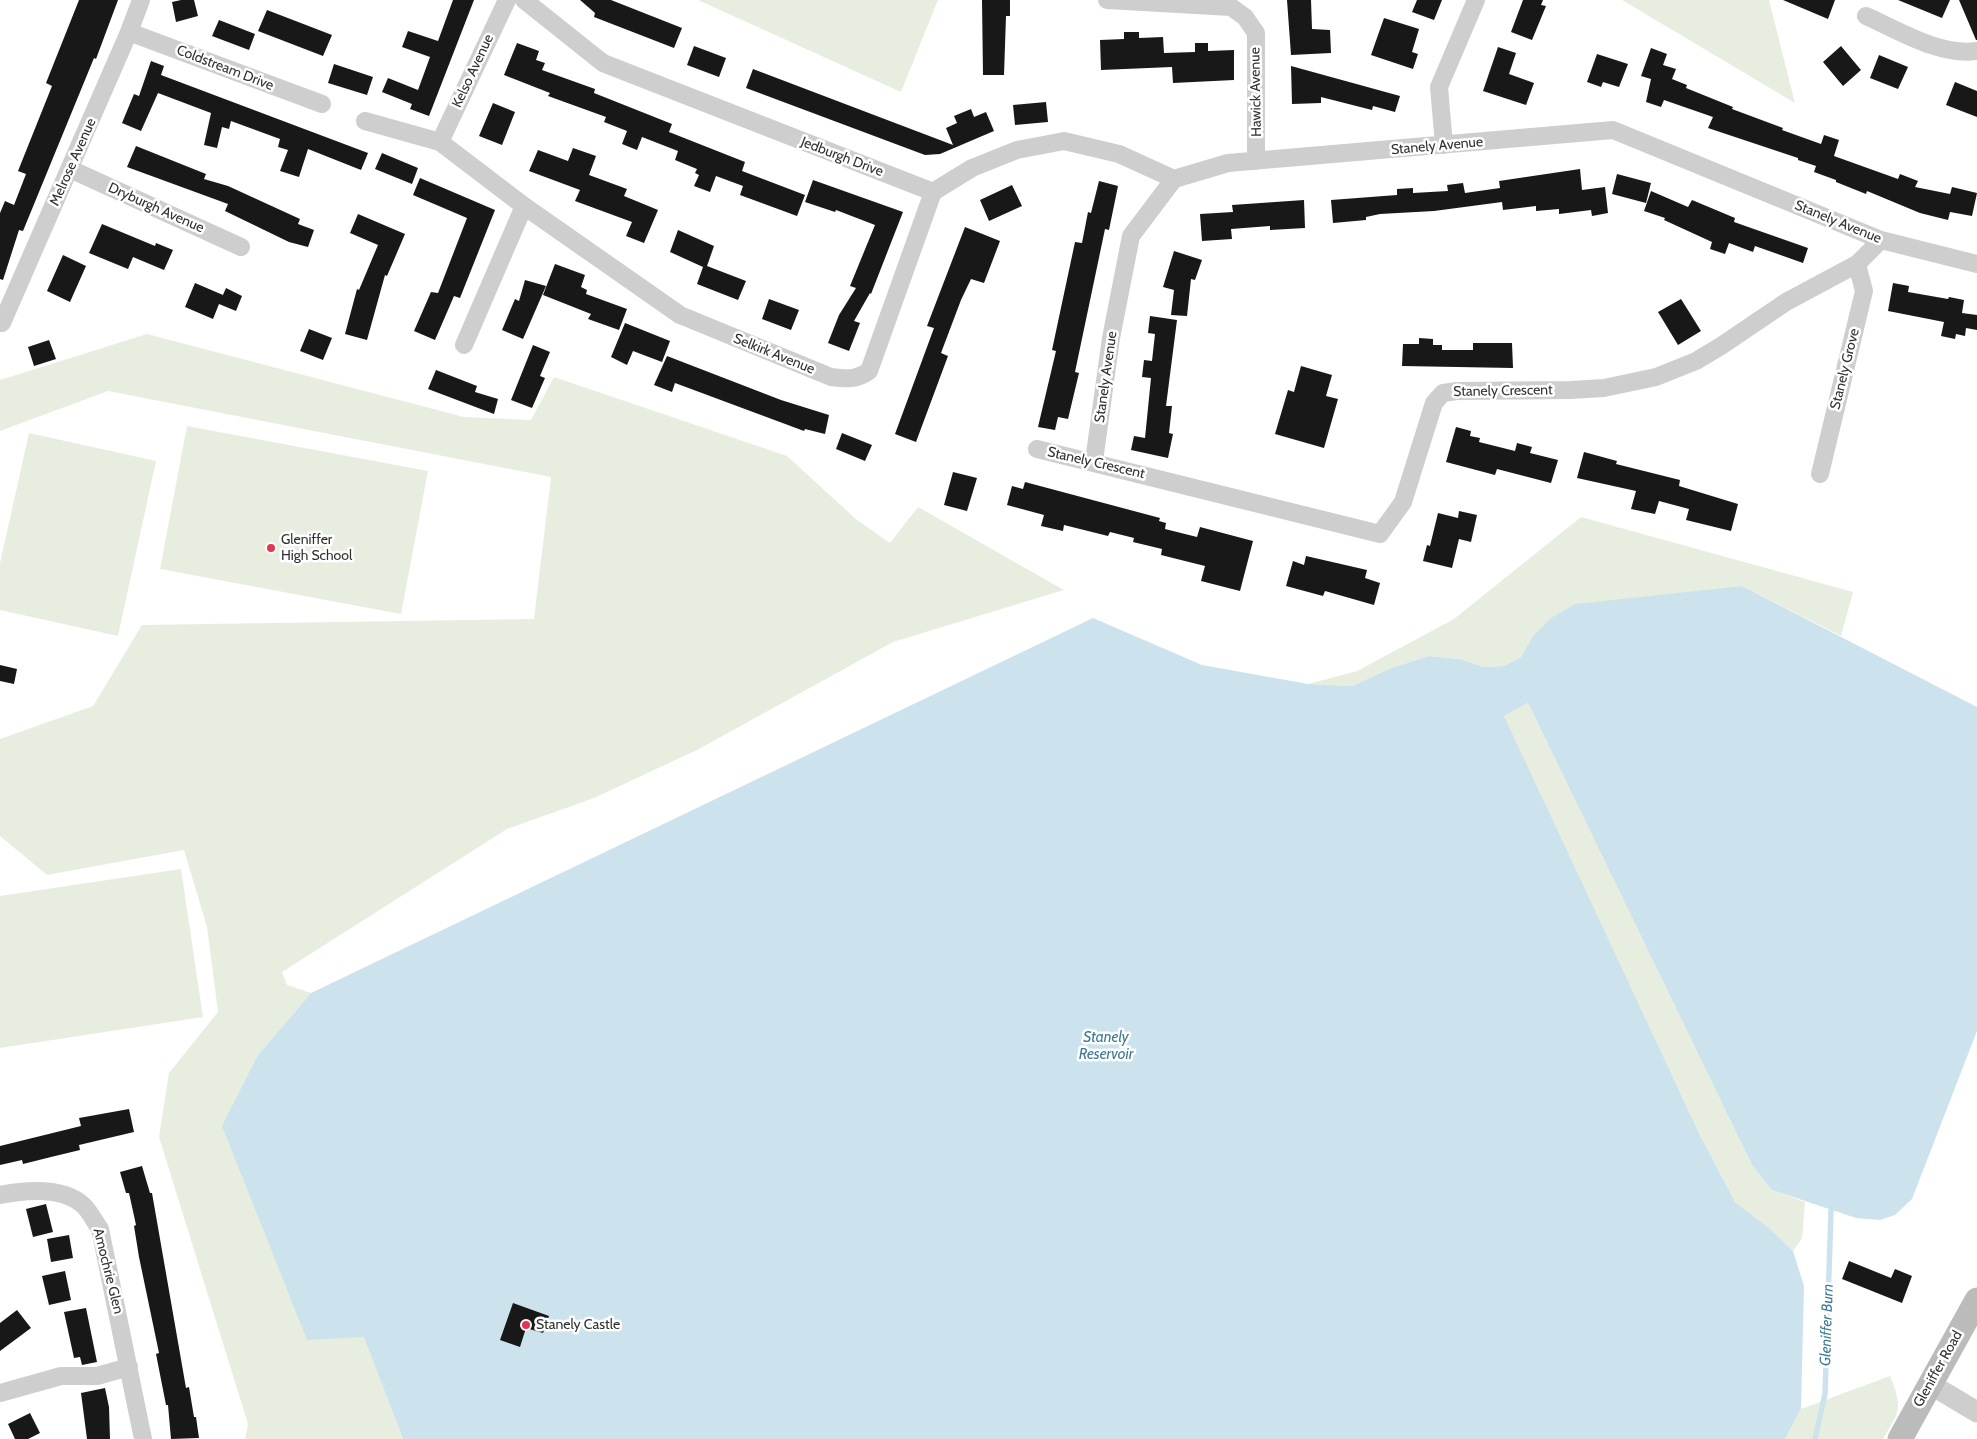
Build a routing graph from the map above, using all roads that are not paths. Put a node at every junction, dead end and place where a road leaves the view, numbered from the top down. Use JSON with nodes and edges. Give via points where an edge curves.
{"nodes":[{"id":1,"x":141,"y":0,"type":"edge"},
{"id":2,"x":506,"y":0,"type":"edge"},
{"id":3,"x":524,"y":0,"type":"edge"},
{"id":4,"x":1107,"y":0,"type":"edge"},
{"id":5,"x":1476,"y":0,"type":"edge"},
{"id":6,"x":1866,"y":16,"type":"dead end"},
{"id":7,"x":129,"y":32,"type":"junction"},
{"id":8,"x":1977,"y":51,"type":"edge"},
{"id":9,"x":322,"y":104,"type":"dead end"},
{"id":10,"x":365,"y":122,"type":"dead end"},
{"id":11,"x":440,"y":142,"type":"junction"},
{"id":12,"x":1444,"y":146,"type":"junction"},
{"id":13,"x":1256,"y":161,"type":"junction"},
{"id":14,"x":70,"y":169,"type":"junction"},
{"id":15,"x":1174,"y":179,"type":"junction"},
{"id":16,"x":933,"y":192,"type":"junction"},
{"id":17,"x":524,"y":206,"type":"junction"},
{"id":18,"x":1881,"y":240,"type":"junction"},
{"id":19,"x":241,"y":247,"type":"dead end"},
{"id":20,"x":1857,"y":264,"type":"junction"},
{"id":21,"x":1977,"y":264,"type":"edge"},
{"id":22,"x":2,"y":323,"type":"dead end"},
{"id":23,"x":464,"y":345,"type":"dead end"},
{"id":24,"x":1037,"y":449,"type":"dead end"},
{"id":25,"x":1094,"y":461,"type":"junction"},
{"id":26,"x":1820,"y":474,"type":"dead end"},
{"id":27,"x":0,"y":1195,"type":"edge"},
{"id":28,"x":1977,"y":1300,"type":"edge"},
{"id":29,"x":130,"y":1367,"type":"junction"},
{"id":30,"x":1930,"y":1384,"type":"junction"},
{"id":31,"x":0,"y":1393,"type":"edge"},
{"id":32,"x":1977,"y":1412,"type":"edge"},
{"id":33,"x":143,"y":1439,"type":"edge"},
{"id":34,"x":1900,"y":1439,"type":"edge"}],
"edges":[{"from":1,"to":7,"type":"street","name":"Melrose Avenue"},
{"from":2,"to":11,"type":"street","name":"Kelso Avenue"},
{"from":3,"to":16,"type":"street","name":"Jedburgh Drive","via":[[603,63]]},
{"from":4,"to":13,"type":"street","name":"Hawick Avenue","via":[[1231,7],[1245,17],[1256,32]]},
{"from":5,"to":12,"type":"street","via":[[1438,87]]},
{"from":6,"to":8,"type":"street","via":[[1916,39],[1959,53]]},
{"from":7,"to":9,"type":"street","name":"Coldstream Drive"},
{"from":7,"to":14,"type":"street","name":"Melrose Avenue"},
{"from":10,"to":11,"type":"street","name":"Selkirk Avenue"},
{"from":11,"to":17,"type":"street","name":"Selkirk Avenue"},
{"from":12,"to":13,"type":"street","name":"Stanely Avenue"},
{"from":12,"to":18,"type":"street","name":"Stanely Avenue","via":[[1613,130]]},
{"from":13,"to":15,"type":"street","name":"Stanely Avenue","via":[[1228,163]]},
{"from":14,"to":19,"type":"street","name":"Dryburgh Avenue"},
{"from":14,"to":22,"type":"street","name":"Melrose Avenue"},
{"from":15,"to":16,"type":"street","via":[[1119,154],[1064,141],[1017,150],[972,168]]},
{"from":15,"to":25,"type":"street","name":"Stanely Avenue","via":[[1131,236],[1111,338]]},
{"from":16,"to":17,"type":"street","name":"Selkirk Avenue","via":[[869,370],[861,377],[849,380],[831,377],[680,315]]},
{"from":17,"to":23,"type":"street"},
{"from":18,"to":20,"type":"street","name":"Stanely Crescent"},
{"from":18,"to":21,"type":"street","name":"Stanely Avenue"},
{"from":20,"to":25,"type":"street","name":"Stanely Crescent","via":[[1786,302],[1696,361],[1656,377],[1604,388],[1456,390],[1443,393],[1434,403],[1403,502],[1380,534]]},
{"from":20,"to":26,"type":"street","name":"Stanely Grove","via":[[1864,291]]},
{"from":24,"to":25,"type":"street","name":"Stanely Crescent"},
{"from":27,"to":29,"type":"street","name":"Amochrie Glen","via":[[32,1190],[57,1192],[84,1205],[100,1229]]},
{"from":28,"to":30,"type":"main road","name":"Gleniffer Road"},
{"from":29,"to":31,"type":"street","via":[[97,1376],[61,1376]]},
{"from":29,"to":33,"type":"street","name":"Amochrie Glen"},
{"from":30,"to":32,"type":"street"},
{"from":30,"to":34,"type":"main road","name":"Gleniffer Road"}]}
